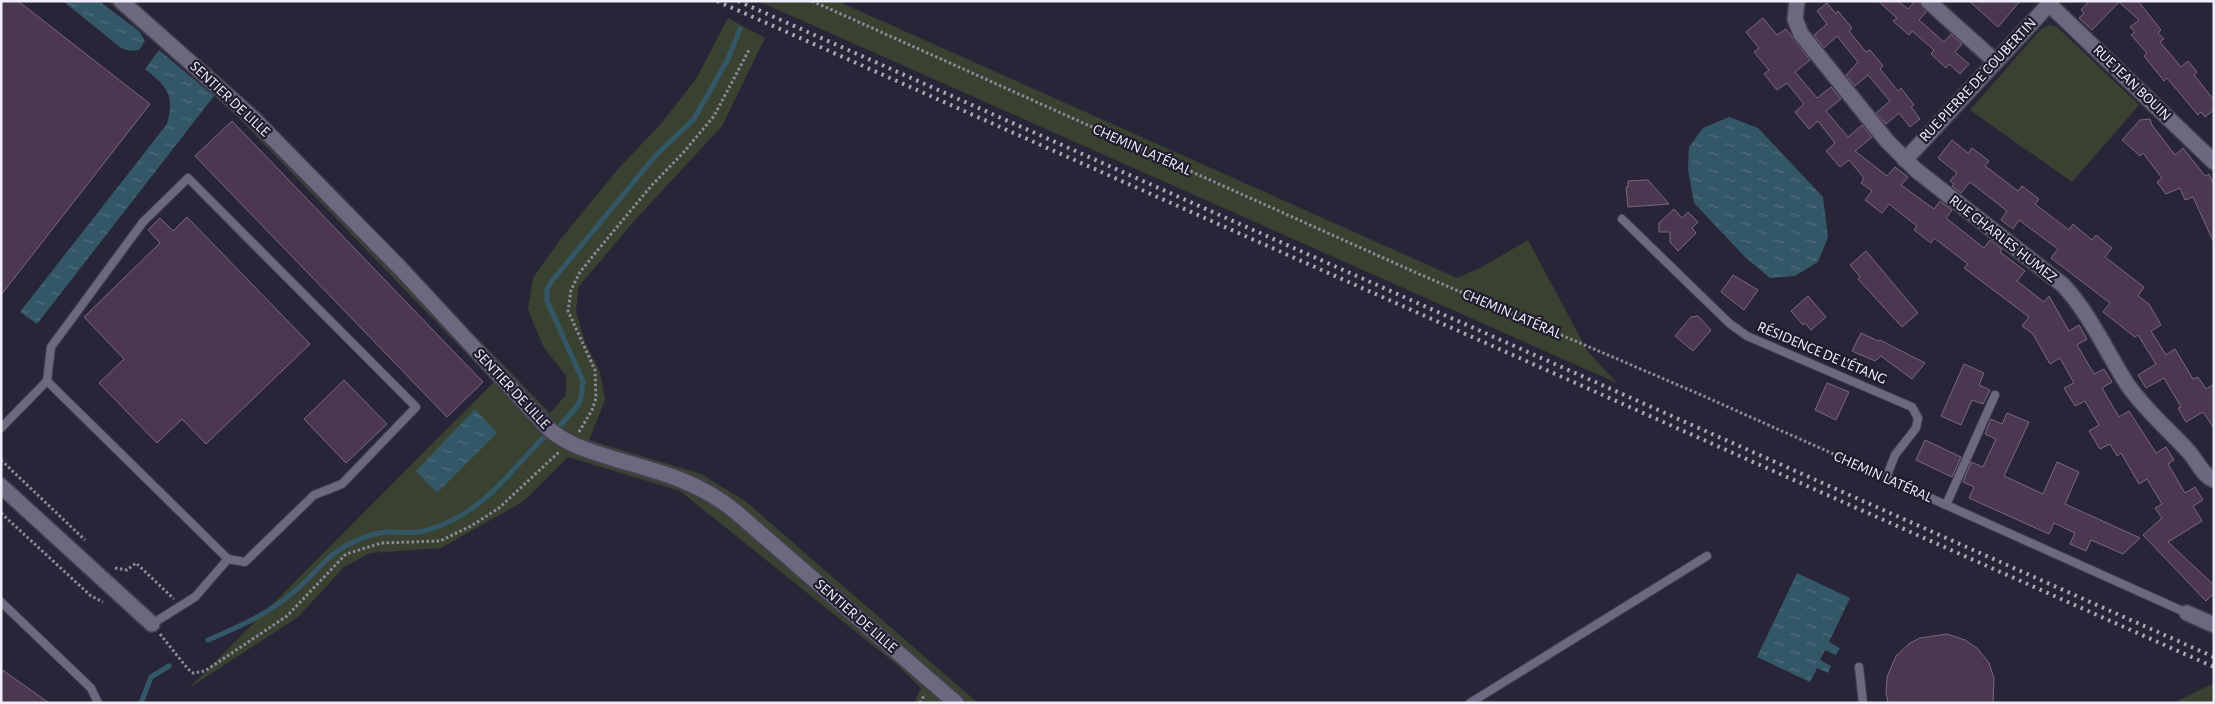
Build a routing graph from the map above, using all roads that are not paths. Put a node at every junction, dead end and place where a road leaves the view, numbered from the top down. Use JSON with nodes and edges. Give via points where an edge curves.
{"nodes":[{"id":1,"x":121,"y":1,"type":"edge"},
{"id":2,"x":1797,"y":1,"type":"edge"},
{"id":3,"x":1928,"y":1,"type":"edge"},
{"id":4,"x":2051,"y":3,"type":"edge"},
{"id":5,"x":1996,"y":62,"type":"junction"},
{"id":6,"x":1905,"y":160,"type":"junction"},
{"id":7,"x":2214,"y":162,"type":"edge"},
{"id":8,"x":1622,"y":219,"type":"dead end"},
{"id":9,"x":47,"y":381,"type":"junction"},
{"id":10,"x":1995,"y":395,"type":"dead end"},
{"id":11,"x":1,"y":428,"type":"edge"},
{"id":12,"x":1886,"y":478,"type":"joint"},
{"id":13,"x":2214,"y":480,"type":"edge"},
{"id":14,"x":1,"y":486,"type":"edge"},
{"id":15,"x":1946,"y":504,"type":"junction"},
{"id":16,"x":1707,"y":556,"type":"dead end"},
{"id":17,"x":228,"y":559,"type":"junction"},
{"id":18,"x":1,"y":602,"type":"edge"},
{"id":19,"x":2187,"y":613,"type":"joint"},
{"id":20,"x":152,"y":624,"type":"joint"},
{"id":21,"x":2214,"y":624,"type":"edge"},
{"id":22,"x":1859,"y":667,"type":"dead end"},
{"id":23,"x":98,"y":703,"type":"edge"},
{"id":24,"x":956,"y":703,"type":"edge"},
{"id":25,"x":1470,"y":703,"type":"edge"},
{"id":26,"x":1863,"y":703,"type":"edge"}],
"edges":[{"from":1,"to":24,"type":"street","name":"SENTIER DE LILLE","via":[[254,119],[404,271],[544,424],[570,443],[682,479],[711,493]]},
{"from":2,"to":6,"type":"street","name":"RUE CHARLES HUMEZ","via":[[1795,19],[1801,34]]},
{"from":3,"to":5,"type":"street"},
{"from":4,"to":5,"type":"street","name":"RUE PIERRE DE COUBERTIN"},
{"from":4,"to":7,"type":"street","name":"RUE JEAN BOUIN"},
{"from":5,"to":6,"type":"street","name":"RUE PIERRE DE COUBERTIN"},
{"from":6,"to":13,"type":"street","name":"RUE CHARLES HUMEZ","via":[[2067,290],[2136,396],[2207,477]]},
{"from":8,"to":12,"type":"lane","name":"RÉSIDENCE DE L'ÉTANG","via":[[1742,332],[1912,407],[1918,418],[1916,428],[1895,455]]},
{"from":9,"to":11,"type":"lane"},
{"from":9,"to":17,"type":"lane"},
{"from":9,"to":17,"type":"lane","via":[[51,347],[143,222],[188,178],[416,407],[342,484],[314,495],[245,562]]},
{"from":10,"to":15,"type":"lane"},
{"from":12,"to":15,"type":"lane","name":"CHEMIN LATÉRAL"},
{"from":14,"to":20,"type":"street"},
{"from":15,"to":19,"type":"lane","name":"CHEMIN LATÉRAL"},
{"from":16,"to":25,"type":"lane"},
{"from":17,"to":20,"type":"lane","via":[[195,597]]},
{"from":18,"to":23,"type":"lane","via":[[91,688]]},
{"from":19,"to":21,"type":"street","name":"CHEMIN LATÉRAL"},
{"from":22,"to":26,"type":"lane"}]}
